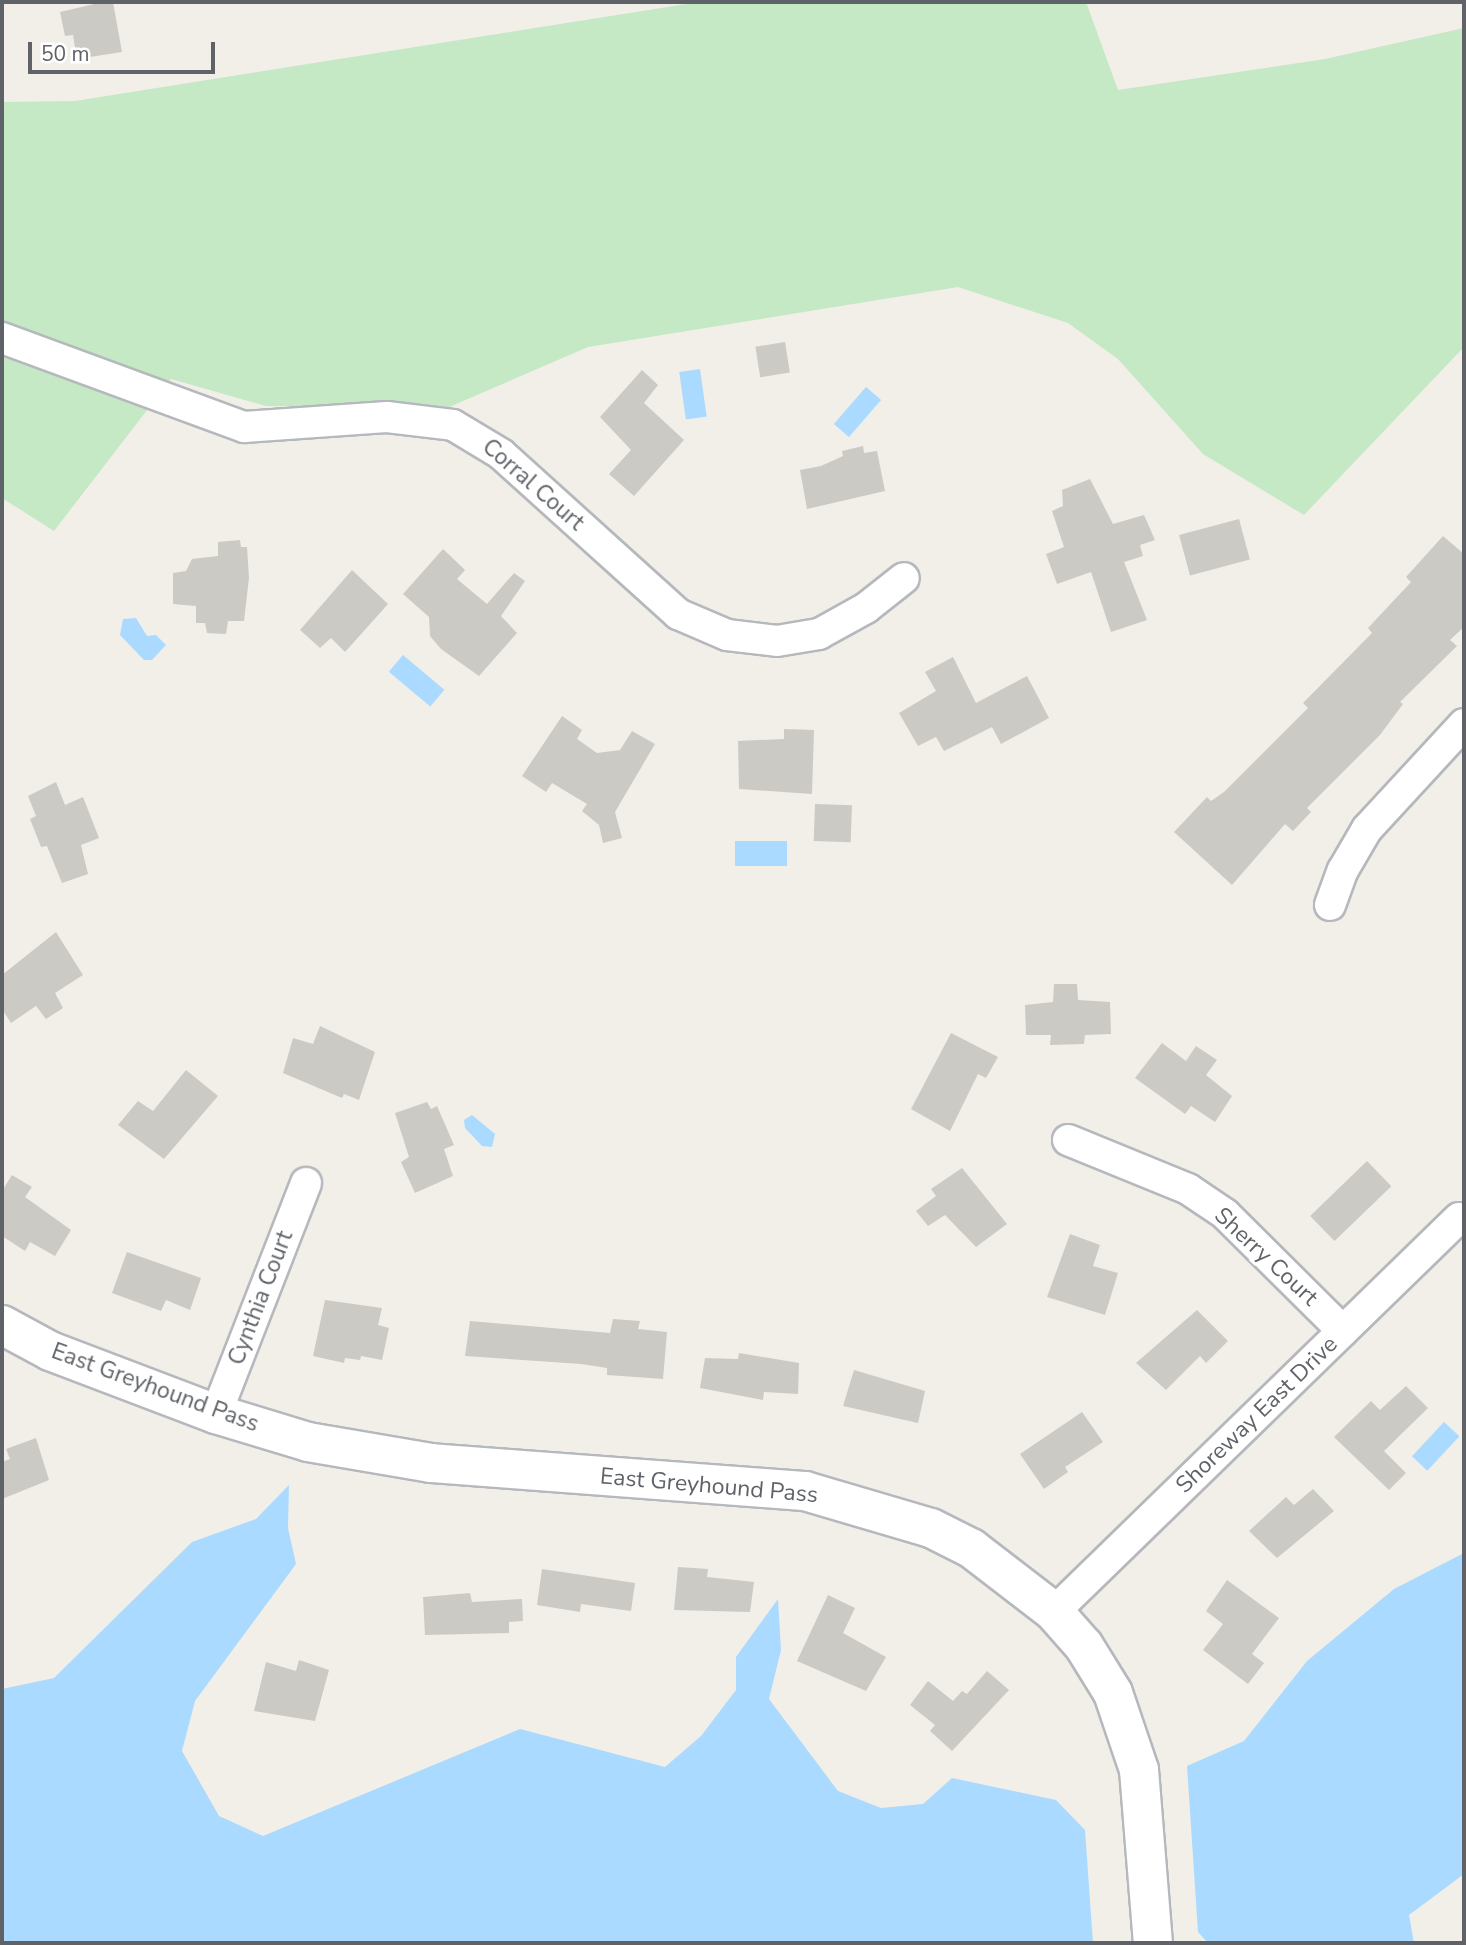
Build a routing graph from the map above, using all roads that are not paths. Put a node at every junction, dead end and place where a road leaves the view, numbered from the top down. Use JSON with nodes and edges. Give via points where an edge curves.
{"nodes":[{"id":1,"x":2,"y":338,"type":"edge"},
{"id":2,"x":904,"y":578,"type":"dead end"},
{"id":3,"x":1464,"y":724,"type":"edge"},
{"id":4,"x":1331,"y":905,"type":"dead end"},
{"id":5,"x":1068,"y":1140,"type":"dead end"},
{"id":6,"x":306,"y":1183,"type":"dead end"},
{"id":7,"x":1459,"y":1218,"type":"dead end"},
{"id":8,"x":2,"y":1325,"type":"edge"},
{"id":9,"x":1343,"y":1331,"type":"junction"},
{"id":10,"x":216,"y":1414,"type":"junction"},
{"id":11,"x":1054,"y":1612,"type":"junction"},
{"id":12,"x":1153,"y":1943,"type":"edge"}],
"edges":[{"from":1,"to":2,"type":"street","name":"Corral Court","via":[[244,427],[387,417],[453,425],[500,454],[678,614],[727,635],[777,641],[819,634],[866,608]]},
{"from":3,"to":4,"type":"street","via":[[1367,829],[1343,870]]},
{"from":5,"to":9,"type":"street","name":"Sherry Court","via":[[1188,1189],[1225,1214]]},
{"from":6,"to":10,"type":"street","name":"Cynthia Court"},
{"from":7,"to":9,"type":"street","name":"Shoreway East Drive"},
{"from":8,"to":10,"type":"street","name":"East Greyhound Pass","via":[[50,1351]]},
{"from":9,"to":11,"type":"street","name":"Shoreway East Drive"},
{"from":10,"to":11,"type":"street","name":"East Greyhound Pass","via":[[308,1442],[431,1463],[806,1491],[941,1533],[1011,1574]]},
{"from":11,"to":12,"type":"street","name":"East Greyhound Pass","via":[[1084,1646],[1113,1693],[1127,1727],[1139,1770]]}]}
